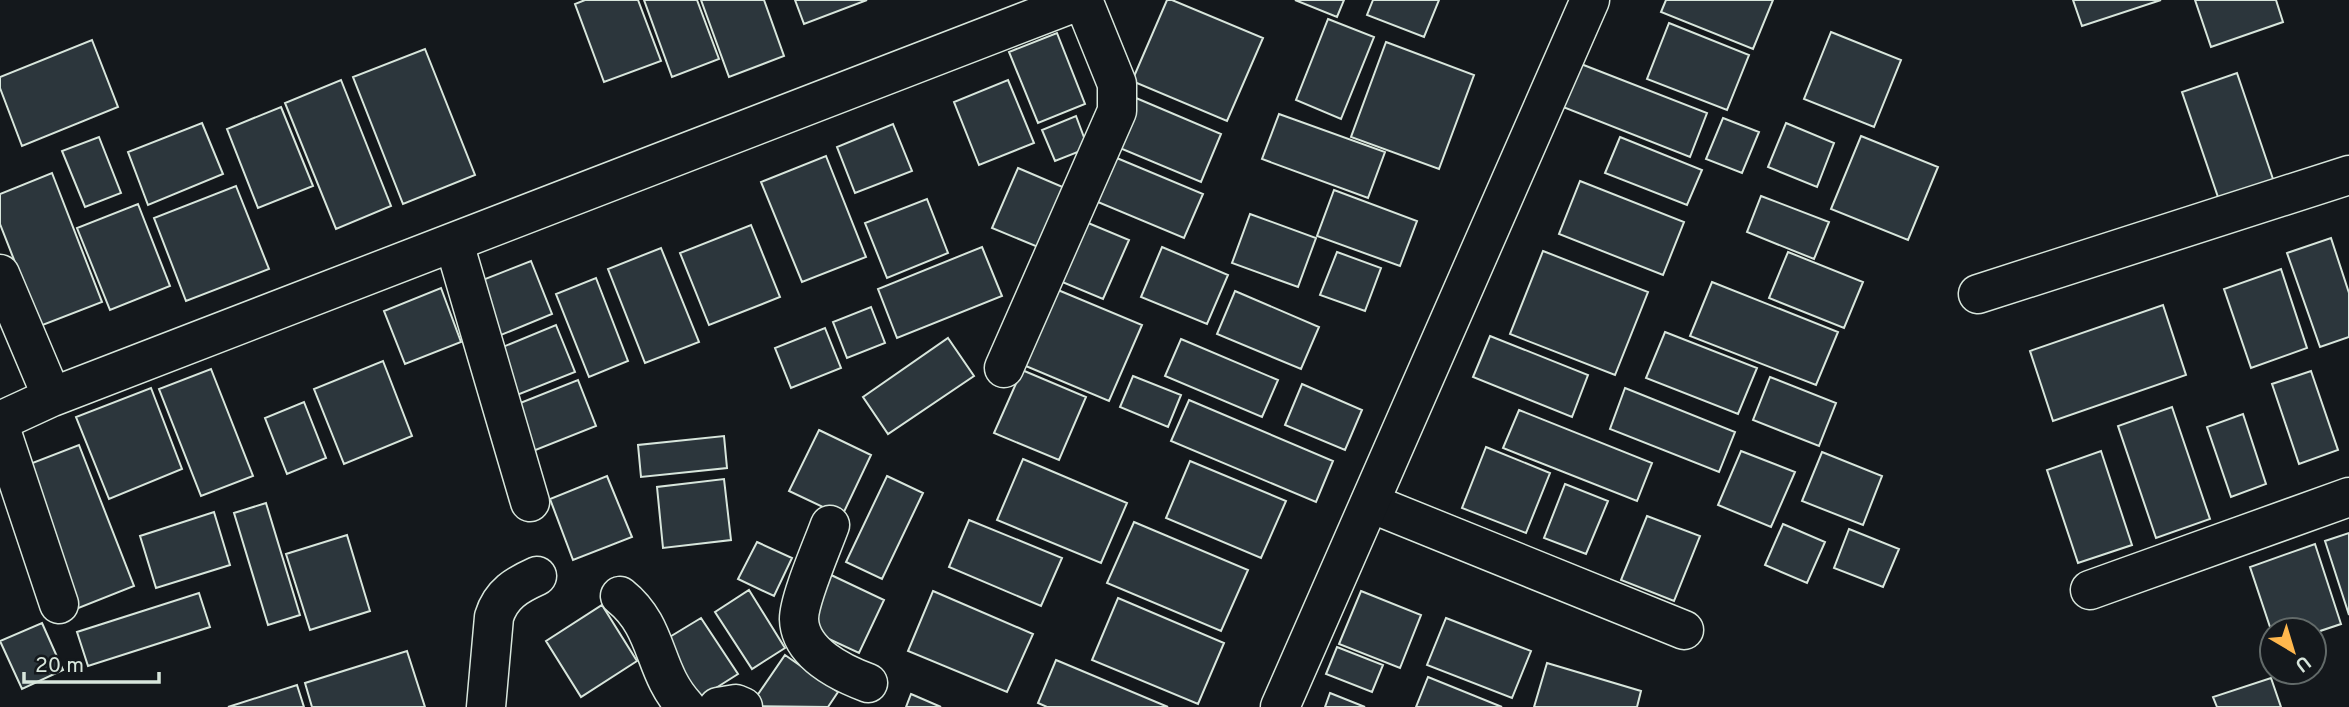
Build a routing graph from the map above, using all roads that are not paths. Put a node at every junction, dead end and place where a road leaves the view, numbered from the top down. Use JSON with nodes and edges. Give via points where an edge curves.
{"nodes":[{"id":1,"x":1082,"y":0,"type":"edge"},
{"id":2,"x":1590,"y":0,"type":"edge"},
{"id":3,"x":2349,"y":175,"type":"edge"},
{"id":4,"x":454,"y":243,"type":"junction"},
{"id":5,"x":0,"y":274,"type":"edge"},
{"id":6,"x":1978,"y":294,"type":"dead end"},
{"id":7,"x":1004,"y":368,"type":"dead end"},
{"id":8,"x":52,"y":397,"type":"junction"},
{"id":9,"x":0,"y":421,"type":"edge"},
{"id":10,"x":0,"y":427,"type":"edge"},
{"id":11,"x":2349,"y":497,"type":"edge"},
{"id":12,"x":530,"y":502,"type":"dead end"},
{"id":13,"x":1370,"y":503,"type":"junction"},
{"id":14,"x":830,"y":525,"type":"dead end"},
{"id":15,"x":537,"y":576,"type":"dead end"},
{"id":16,"x":2090,"y":590,"type":"dead end"},
{"id":17,"x":620,"y":596,"type":"dead end"},
{"id":18,"x":59,"y":604,"type":"dead end"},
{"id":19,"x":1684,"y":630,"type":"dead end"},
{"id":20,"x":867,"y":685,"type":"edge"},
{"id":21,"x":486,"y":707,"type":"edge"},
{"id":22,"x":686,"y":707,"type":"edge"},
{"id":23,"x":718,"y":707,"type":"edge"},
{"id":24,"x":743,"y":707,"type":"edge"},
{"id":25,"x":1280,"y":707,"type":"edge"}],
"edges":[{"from":1,"to":4,"type":"street"},
{"from":1,"to":7,"type":"street","via":[[1117,84],[1117,111]]},
{"from":2,"to":13,"type":"street"},
{"from":3,"to":6,"type":"street"},
{"from":4,"to":8,"type":"street"},
{"from":4,"to":12,"type":"street"},
{"from":5,"to":8,"type":"street"},
{"from":8,"to":9,"type":"street"},
{"from":10,"to":18,"type":"street"},
{"from":11,"to":16,"type":"street"},
{"from":13,"to":19,"type":"street"},
{"from":13,"to":25,"type":"street"},
{"from":14,"to":20,"type":"street","via":[[800,609],[801,631],[819,656]]},
{"from":15,"to":21,"type":"street","via":[[519,584],[498,603]]},
{"from":17,"to":22,"type":"street","via":[[644,621],[668,682]]},
{"from":23,"to":24,"type":"street"}]}
